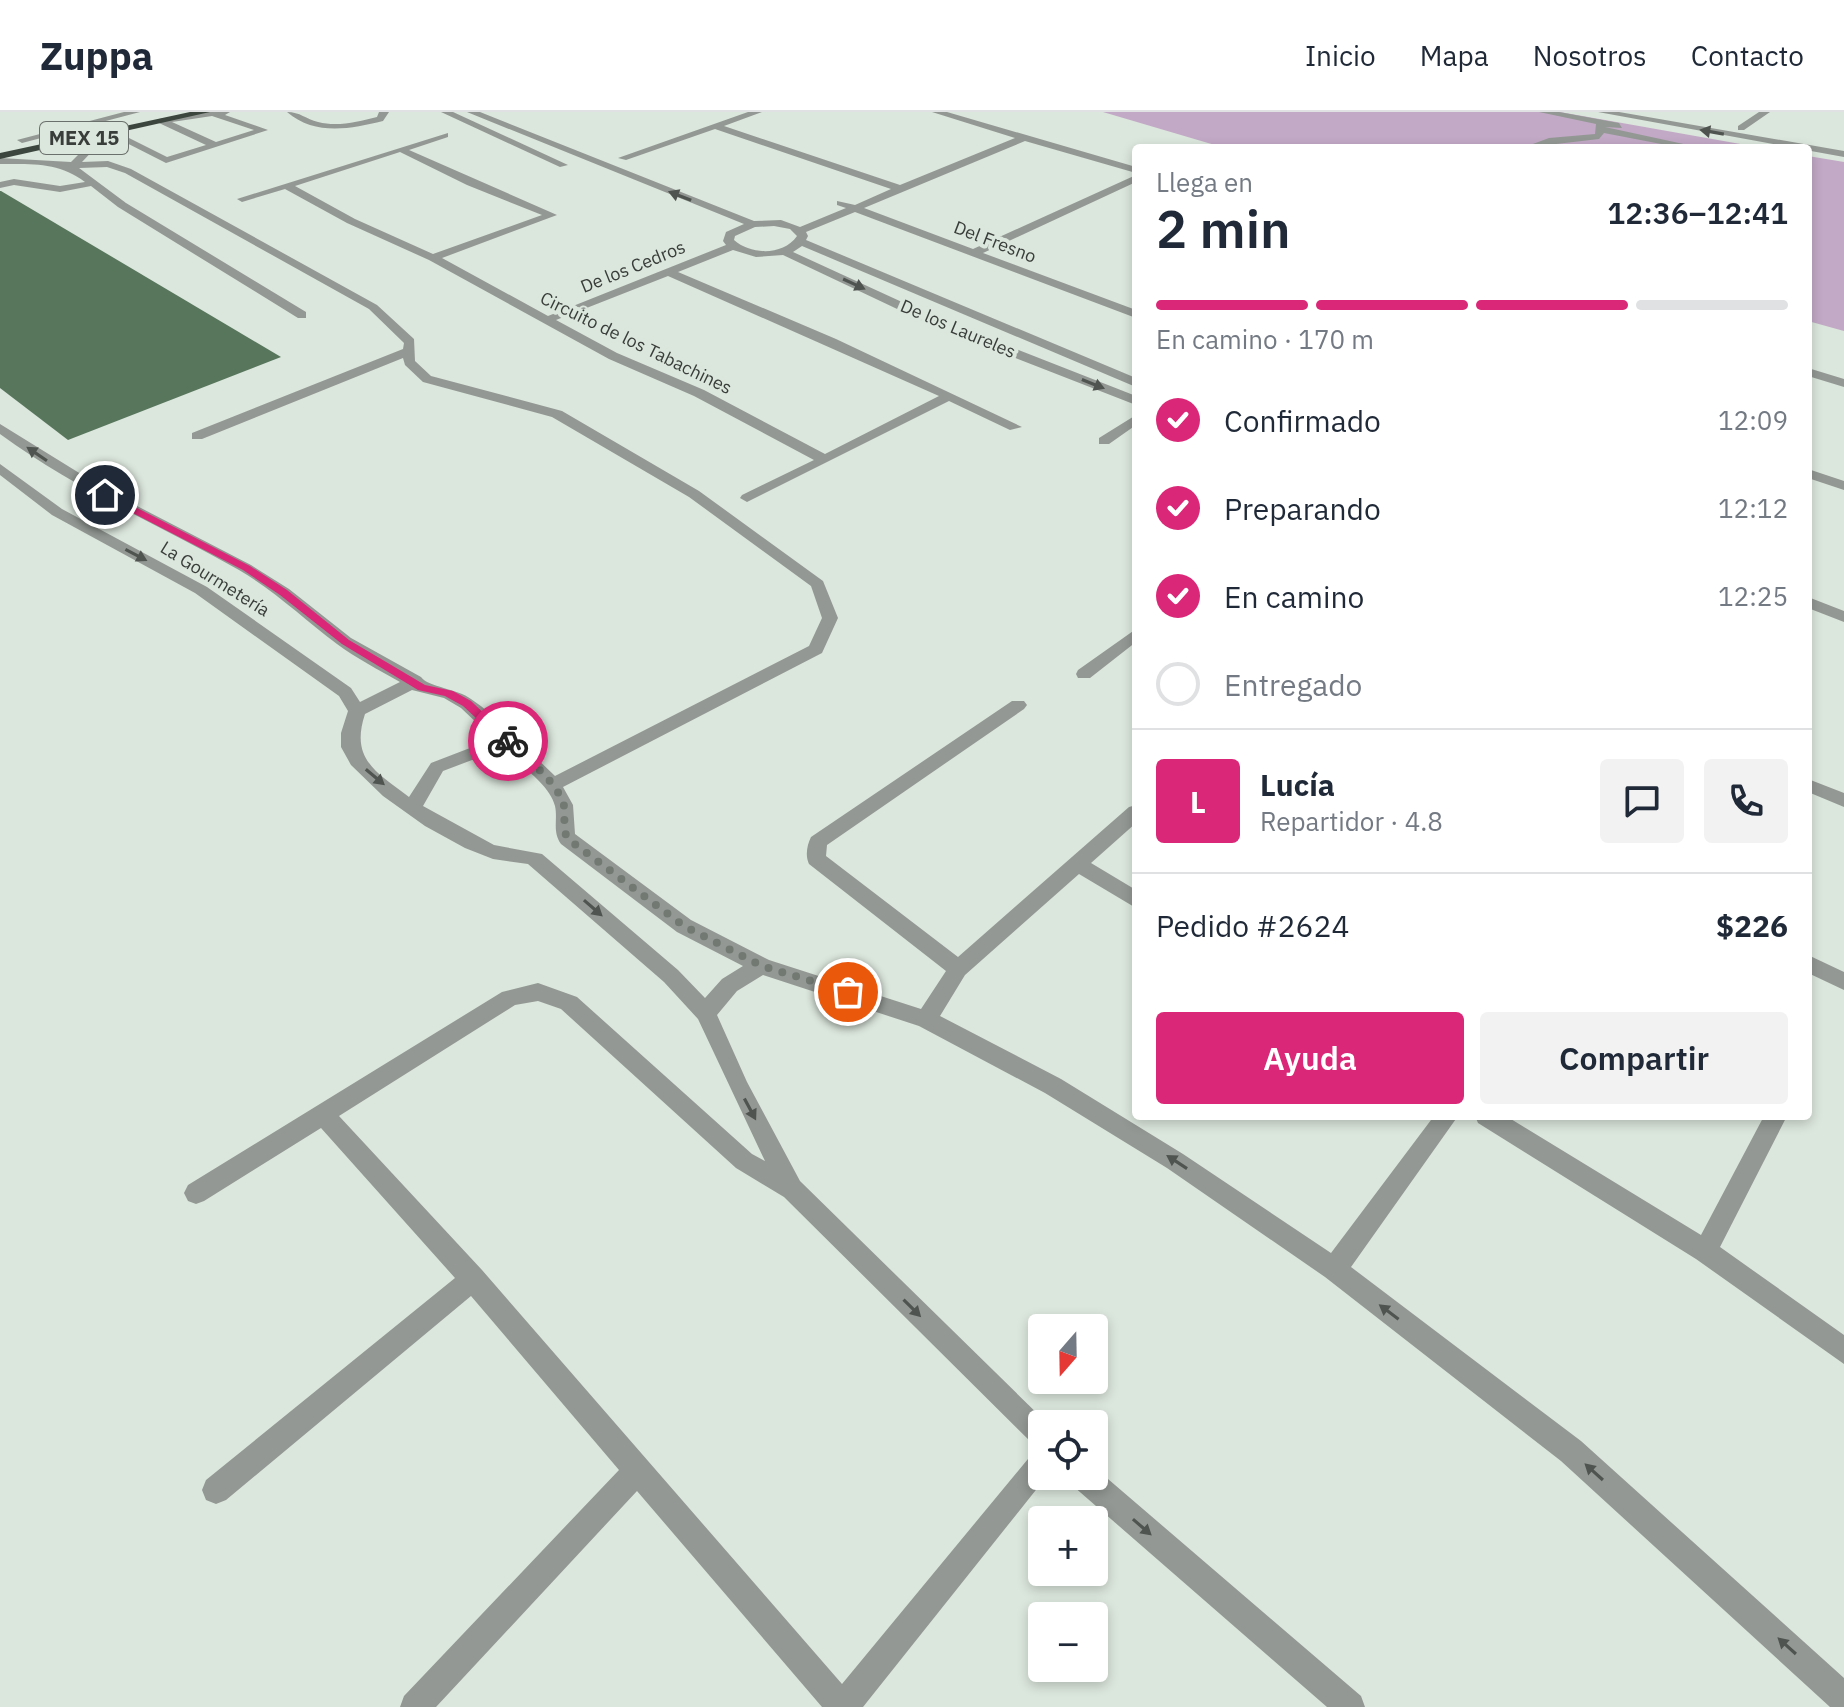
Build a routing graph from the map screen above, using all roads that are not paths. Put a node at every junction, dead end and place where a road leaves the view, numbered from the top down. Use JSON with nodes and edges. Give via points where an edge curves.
{"nodes":[{"id":1,"x":135,"y":112,"type":"edge"},
{"id":2,"x":225,"y":112,"type":"edge"},
{"id":3,"x":292,"y":112,"type":"edge"},
{"id":4,"x":384,"y":112,"type":"edge"},
{"id":5,"x":446,"y":112,"type":"edge"},
{"id":6,"x":757,"y":112,"type":"edge"},
{"id":7,"x":937,"y":112,"type":"edge"},
{"id":8,"x":1544,"y":112,"type":"edge"},
{"id":9,"x":1765,"y":112,"type":"edge"},
{"id":10,"x":210,"y":113,"type":"edge"},
{"id":11,"x":470,"y":117,"type":"edge"},
{"id":12,"x":163,"y":118,"type":"edge"},
{"id":13,"x":1602,"y":121,"type":"edge"},
{"id":14,"x":714,"y":126,"type":"junction"},
{"id":15,"x":1741,"y":128,"type":"dead end"},
{"id":16,"x":110,"y":132,"type":"junction"},
{"id":17,"x":96,"y":135,"type":"junction"},
{"id":18,"x":445,"y":135,"type":"dead end"},
{"id":19,"x":1023,"y":138,"type":"junction"},
{"id":20,"x":22,"y":140,"type":"junction"},
{"id":21,"x":1540,"y":144,"type":"edge"},
{"id":22,"x":1683,"y":144,"type":"edge"},
{"id":23,"x":1722,"y":144,"type":"edge"},
{"id":24,"x":1771,"y":144,"type":"edge"},
{"id":25,"x":0,"y":145,"type":"edge"},
{"id":26,"x":215,"y":145,"type":"junction"},
{"id":27,"x":555,"y":147,"type":"junction"},
{"id":28,"x":400,"y":149,"type":"junction"},
{"id":29,"x":1812,"y":150,"type":"edge"},
{"id":30,"x":534,"y":154,"type":"junction"},
{"id":31,"x":1844,"y":154,"type":"edge"},
{"id":32,"x":0,"y":158,"type":"edge"},
{"id":33,"x":623,"y":158,"type":"dead end"},
{"id":34,"x":1812,"y":160,"type":"edge"},
{"id":35,"x":71,"y":165,"type":"junction"},
{"id":36,"x":1844,"y":166,"type":"edge"},
{"id":37,"x":1132,"y":169,"type":"edge"},
{"id":38,"x":579,"y":170,"type":"dead end"},
{"id":39,"x":1132,"y":180,"type":"edge"},
{"id":40,"x":912,"y":181,"type":"junction"},
{"id":41,"x":94,"y":183,"type":"junction"},
{"id":42,"x":0,"y":185,"type":"edge"},
{"id":43,"x":286,"y":185,"type":"junction"},
{"id":44,"x":887,"y":185,"type":"junction"},
{"id":45,"x":901,"y":189,"type":"junction"},
{"id":46,"x":242,"y":199,"type":"dead end"},
{"id":47,"x":668,"y":203,"type":"dead end"},
{"id":48,"x":841,"y":203,"type":"junction"},
{"id":49,"x":682,"y":209,"type":"dead end"},
{"id":50,"x":856,"y":209,"type":"junction"},
{"id":51,"x":811,"y":213,"type":"dead end"},
{"id":52,"x":796,"y":218,"type":"dead end"},
{"id":53,"x":753,"y":224,"type":"junction"},
{"id":54,"x":781,"y":224,"type":"junction"},
{"id":55,"x":719,"y":227,"type":"dead end"},
{"id":56,"x":800,"y":236,"type":"junction"},
{"id":57,"x":736,"y":244,"type":"junction"},
{"id":58,"x":783,"y":251,"type":"junction"},
{"id":59,"x":973,"y":253,"type":"junction"},
{"id":60,"x":433,"y":258,"type":"junction"},
{"id":61,"x":667,"y":271,"type":"junction"},
{"id":62,"x":684,"y":279,"type":"junction"},
{"id":63,"x":1132,"y":311,"type":"edge"},
{"id":64,"x":302,"y":315,"type":"dead end"},
{"id":65,"x":547,"y":320,"type":"junction"},
{"id":66,"x":562,"y":328,"type":"junction"},
{"id":67,"x":410,"y":351,"type":"junction"},
{"id":68,"x":1812,"y":373,"type":"edge"},
{"id":69,"x":1132,"y":381,"type":"edge"},
{"id":70,"x":1844,"y":383,"type":"edge"},
{"id":71,"x":949,"y":396,"type":"junction"},
{"id":72,"x":1132,"y":399,"type":"edge"},
{"id":73,"x":1132,"y":422,"type":"edge"},
{"id":74,"x":1015,"y":427,"type":"dead end"},
{"id":75,"x":1,"y":430,"type":"edge"},
{"id":76,"x":197,"y":436,"type":"dead end"},
{"id":77,"x":1104,"y":441,"type":"dead end"},
{"id":78,"x":823,"y":459,"type":"junction"},
{"id":79,"x":0,"y":468,"type":"edge"},
{"id":80,"x":1812,"y":474,"type":"edge"},
{"id":81,"x":1844,"y":486,"type":"edge"},
{"id":82,"x":747,"y":498,"type":"dead end"},
{"id":83,"x":1812,"y":604,"type":"edge"},
{"id":84,"x":1844,"y":617,"type":"edge"},
{"id":85,"x":1132,"y":637,"type":"edge"},
{"id":86,"x":1084,"y":674,"type":"dead end"},
{"id":87,"x":415,"y":681,"type":"junction"},
{"id":88,"x":1018,"y":705,"type":"dead end"},
{"id":89,"x":357,"y":711,"type":"junction"},
{"id":90,"x":517,"y":750,"type":"junction"},
{"id":91,"x":553,"y":785,"type":"junction"},
{"id":92,"x":1812,"y":787,"type":"edge"},
{"id":93,"x":1844,"y":800,"type":"edge"},
{"id":94,"x":412,"y":808,"type":"junction"},
{"id":95,"x":1132,"y":816,"type":"edge"},
{"id":96,"x":1078,"y":864,"type":"junction"},
{"id":97,"x":1132,"y":898,"type":"edge"},
{"id":98,"x":1812,"y":965,"type":"edge"},
{"id":99,"x":762,"y":966,"type":"junction"},
{"id":100,"x":958,"y":969,"type":"junction"},
{"id":101,"x":1844,"y":982,"type":"edge"},
{"id":102,"x":706,"y":1014,"type":"junction"},
{"id":103,"x":926,"y":1019,"type":"junction"},
{"id":104,"x":323,"y":1114,"type":"junction"},
{"id":105,"x":1444,"y":1120,"type":"edge"},
{"id":106,"x":1492,"y":1120,"type":"edge"},
{"id":107,"x":1774,"y":1120,"type":"edge"},
{"id":108,"x":792,"y":1189,"type":"junction"},
{"id":109,"x":196,"y":1193,"type":"dead end"},
{"id":110,"x":1705,"y":1251,"type":"junction"},
{"id":111,"x":1334,"y":1269,"type":"junction"},
{"id":112,"x":473,"y":1279,"type":"junction"},
{"id":113,"x":1844,"y":1351,"type":"edge"},
{"id":114,"x":1028,"y":1423,"type":"edge"},
{"id":115,"x":638,"y":1470,"type":"junction"},
{"id":116,"x":1028,"y":1477,"type":"edge"},
{"id":117,"x":216,"y":1490,"type":"dead end"},
{"id":118,"x":1099,"y":1490,"type":"edge"},
{"id":119,"x":1844,"y":1699,"type":"edge"},
{"id":120,"x":415,"y":1707,"type":"edge"},
{"id":121,"x":842,"y":1707,"type":"edge"},
{"id":122,"x":1350,"y":1707,"type":"edge"}],
"edges":[{"from":1,"to":20,"type":"street"},
{"from":2,"to":10,"type":"street"},
{"from":3,"to":4,"type":"street","via":[[325,128],[380,119]]},
{"from":5,"to":11,"type":"street"},
{"from":6,"to":14,"type":"street"},
{"from":7,"to":19,"type":"street"},
{"from":8,"to":13,"type":"street"},
{"from":9,"to":15,"type":"street"},
{"from":10,"to":12,"type":"highway","number":"MEX 15"},
{"from":10,"to":26,"type":"street","via":[[263,130]]},
{"from":11,"to":27,"type":"street","via":[[485,117]]},
{"from":11,"to":30,"type":"street"},
{"from":12,"to":16,"type":"highway","number":"MEX 15"},
{"from":12,"to":20,"type":"highway","number":"MEX 15"},
{"from":12,"to":26,"type":"street"},
{"from":13,"to":21,"type":"street","via":[[1599,136]]},
{"from":13,"to":22,"type":"street"},
{"from":13,"to":23,"type":"street"},
{"from":24,"to":13,"type":"street","one_way":true},
{"from":14,"to":33,"type":"street"},
{"from":14,"to":44,"type":"street"},
{"from":16,"to":17,"type":"highway","number":"MEX 15"},
{"from":16,"to":26,"type":"street","via":[[166,160]]},
{"from":17,"to":32,"type":"highway","number":"MEX 15"},
{"from":17,"to":35,"type":"street"},
{"from":18,"to":28,"type":"street"},
{"from":19,"to":37,"type":"street"},
{"from":19,"to":40,"type":"street"},
{"from":20,"to":25,"type":"highway","number":"MEX 15"},
{"from":27,"to":30,"type":"street"},
{"from":53,"to":27,"type":"street","one_way":true},
{"from":28,"to":43,"type":"street"},
{"from":28,"to":60,"type":"street","via":[[552,215]]},
{"from":31,"to":29,"type":"street","one_way":true},
{"from":30,"to":38,"type":"street"},
{"from":32,"to":35,"type":"street"},
{"from":34,"to":36,"type":"street"},
{"from":35,"to":41,"type":"street"},
{"from":35,"to":67,"type":"street","via":[[108,164],[128,171],[373,307],[410,342]]},
{"from":39,"to":59,"type":"street"},
{"from":40,"to":44,"type":"street"},
{"from":40,"to":45,"type":"street"},
{"from":41,"to":42,"type":"street","via":[[60,189]]},
{"from":41,"to":64,"type":"street"},
{"from":43,"to":46,"type":"street"},
{"from":43,"to":60,"type":"street","name":"Circuito de los Tabachines"},
{"from":44,"to":45,"type":"street"},
{"from":44,"to":48,"type":"street"},
{"from":45,"to":50,"type":"street"},
{"from":47,"to":49,"type":"street"},
{"from":48,"to":50,"type":"street","name":"Del Fresno"},
{"from":48,"to":51,"type":"street"},
{"from":50,"to":56,"type":"street"},
{"from":50,"to":59,"type":"street","name":"Del Fresno"},
{"from":52,"to":54,"type":"street"},
{"from":53,"to":54,"type":"street"},
{"from":53,"to":57,"type":"street"},
{"from":54,"to":56,"type":"street","name":"De los Laureles"},
{"from":55,"to":57,"type":"street"},
{"from":56,"to":58,"type":"street"},
{"from":56,"to":69,"type":"street","name":"De los Laureles","via":[[956,310]]},
{"from":57,"to":58,"type":"street"},
{"from":57,"to":61,"type":"street","name":"De los Cedros"},
{"from":57,"to":62,"type":"street","name":"De los Cedros"},
{"from":58,"to":72,"type":"street","name":"De los Laureles","one_way":true,"via":[[935,322]]},
{"from":59,"to":63,"type":"street","name":"Del Fresno","via":[[1119,302]]},
{"from":60,"to":65,"type":"street","name":"Circuito de los Tabachines"},
{"from":61,"to":62,"type":"street"},
{"from":61,"to":65,"type":"street","name":"De los Cedros"},
{"from":62,"to":66,"type":"street","name":"De los Cedros","via":[[629,295]]},
{"from":62,"to":71,"type":"street"},
{"from":65,"to":66,"type":"street","name":"Circuito de los Tabachines"},
{"from":66,"to":78,"type":"street","name":"Circuito de los Tabachines"},
{"from":67,"to":76,"type":"street"},
{"from":67,"to":91,"type":"street","via":[[409,362],[427,379],[557,414],[694,494],[818,584],[830,618],[816,649]]},
{"from":68,"to":70,"type":"street"},
{"from":71,"to":74,"type":"street"},
{"from":71,"to":78,"type":"street","via":[[892,430]]},
{"from":73,"to":77,"type":"street"},
{"from":87,"to":75,"type":"street","name":"La Gourmetería","one_way":true,"via":[[345,642],[246,568],[93,489]]},
{"from":78,"to":82,"type":"street"},
{"from":79,"to":89,"type":"street","name":"La Gourmetería","one_way":true,"via":[[57,512],[254,625],[345,692]]},
{"from":80,"to":81,"type":"street"},
{"from":83,"to":84,"type":"street"},
{"from":85,"to":86,"type":"street"},
{"from":87,"to":89,"type":"street"},
{"from":87,"to":90,"type":"street","name":"La Gourmetería","via":[[467,704]]},
{"from":88,"to":100,"type":"street","via":[[818,842],[816,859]]},
{"from":89,"to":94,"type":"street","one_way":true,"via":[[348,743],[356,761]]},
{"from":90,"to":91,"type":"street","name":"La Gourmetería"},
{"from":90,"to":94,"type":"street","via":[[470,754],[437,767]]},
{"from":91,"to":99,"type":"street","via":[[564,805],[568,839],[665,915]]},
{"from":92,"to":93,"type":"street"},
{"from":94,"to":102,"type":"street","one_way":true,"via":[[490,852],[535,859],[664,970]]},
{"from":95,"to":96,"type":"street"},
{"from":96,"to":97,"type":"street"},
{"from":96,"to":100,"type":"street"},
{"from":98,"to":101,"type":"street"},
{"from":99,"to":102,"type":"street","via":[[718,994]]},
{"from":99,"to":103,"type":"street"},
{"from":100,"to":103,"type":"street"},
{"from":102,"to":108,"type":"street","one_way":true},
{"from":111,"to":103,"type":"street","one_way":true,"via":[[1053,1086]]},
{"from":104,"to":108,"type":"street","via":[[510,998],[538,992],[569,1003],[744,1161]]},
{"from":104,"to":109,"type":"street"},
{"from":104,"to":112,"type":"street"},
{"from":105,"to":111,"type":"street"},
{"from":106,"to":110,"type":"street"},
{"from":107,"to":110,"type":"street"},
{"from":108,"to":114,"type":"street","one_way":true},
{"from":110,"to":113,"type":"street"},
{"from":119,"to":111,"type":"street","one_way":true,"via":[[1571,1451]]},
{"from":112,"to":115,"type":"street"},
{"from":112,"to":117,"type":"street"},
{"from":115,"to":120,"type":"street"},
{"from":115,"to":121,"type":"street"},
{"from":116,"to":121,"type":"street"},
{"from":118,"to":122,"type":"street","one_way":true}]}
